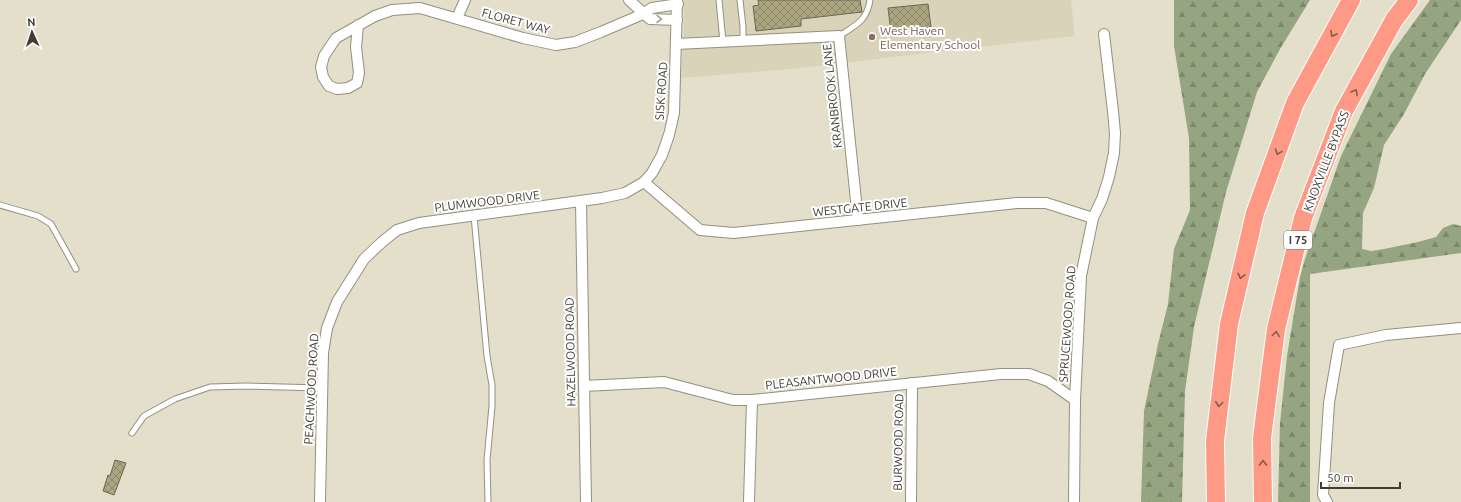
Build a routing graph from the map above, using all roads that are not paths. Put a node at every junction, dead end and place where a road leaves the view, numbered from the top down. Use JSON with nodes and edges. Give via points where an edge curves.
{"nodes":[{"id":1,"x":465,"y":0,"type":"edge"},
{"id":2,"x":629,"y":0,"type":"edge"},
{"id":3,"x":719,"y":0,"type":"edge"},
{"id":4,"x":740,"y":0,"type":"edge"},
{"id":5,"x":870,"y":0,"type":"edge"},
{"id":6,"x":1351,"y":0,"type":"edge"},
{"id":7,"x":1409,"y":0,"type":"edge"},
{"id":8,"x":677,"y":2,"type":"edge"},
{"id":9,"x":643,"y":14,"type":"junction"},
{"id":10,"x":457,"y":18,"type":"junction"},
{"id":11,"x":677,"y":20,"type":"junction"},
{"id":12,"x":358,"y":25,"type":"junction"},
{"id":13,"x":1104,"y":34,"type":"dead end"},
{"id":14,"x":839,"y":36,"type":"junction"},
{"id":15,"x":743,"y":41,"type":"junction"},
{"id":16,"x":723,"y":42,"type":"junction"},
{"id":17,"x":676,"y":44,"type":"junction"},
{"id":18,"x":644,"y":182,"type":"junction"},
{"id":19,"x":581,"y":202,"type":"junction"},
{"id":20,"x":0,"y":205,"type":"edge"},
{"id":21,"x":474,"y":216,"type":"junction"},
{"id":22,"x":1093,"y":218,"type":"junction"},
{"id":23,"x":858,"y":220,"type":"junction"},
{"id":24,"x":397,"y":230,"type":"joint"},
{"id":25,"x":76,"y":269,"type":"dead end"},
{"id":26,"x":1461,"y":328,"type":"edge"},
{"id":27,"x":912,"y":383,"type":"junction"},
{"id":28,"x":584,"y":386,"type":"junction"},
{"id":29,"x":322,"y":388,"type":"junction"},
{"id":30,"x":752,"y":400,"type":"junction"},
{"id":31,"x":1075,"y":400,"type":"junction"},
{"id":32,"x":132,"y":432,"type":"dead end"},
{"id":33,"x":320,"y":502,"type":"edge"},
{"id":34,"x":488,"y":502,"type":"edge"},
{"id":35,"x":586,"y":502,"type":"edge"},
{"id":36,"x":749,"y":502,"type":"edge"},
{"id":37,"x":910,"y":502,"type":"edge"},
{"id":38,"x":1074,"y":502,"type":"edge"},
{"id":39,"x":1216,"y":502,"type":"edge"},
{"id":40,"x":1263,"y":502,"type":"edge"},
{"id":41,"x":1327,"y":502,"type":"edge"}],
"edges":[{"from":1,"to":10,"type":"street"},
{"from":2,"to":9,"type":"street"},
{"from":3,"to":16,"type":"lane"},
{"from":4,"to":15,"type":"lane"},
{"from":5,"to":14,"type":"lane","via":[[868,11],[862,21]]},
{"from":6,"to":39,"type":"highway","one_way":true,"via":[[1295,103],[1255,213],[1229,324],[1215,441]]},
{"from":40,"to":7,"type":"highway","name":"KNOXVILLE BYPASS","number":"I 75","one_way":true,"via":[[1262,438],[1276,329],[1303,218],[1344,112],[1394,20]]},
{"from":8,"to":9,"type":"street","name":"FLORET WAY","via":[[652,8]]},
{"from":8,"to":11,"type":"street","name":"SISK ROAD"},
{"from":9,"to":10,"type":"street","name":"FLORET WAY","via":[[575,42],[556,45]]},
{"from":9,"to":11,"type":"street","one_way":true,"via":[[650,19]]},
{"from":10,"to":12,"type":"street","name":"FLORET WAY","via":[[420,8],[392,10]]},
{"from":11,"to":17,"type":"street","name":"SISK ROAD"},
{"from":12,"to":12,"type":"street","name":"FLORET WAY","via":[[336,38],[324,56],[320,67],[329,86],[337,89],[348,88],[357,83]]},
{"from":13,"to":22,"type":"street","name":"SPRUCEWOOD ROAD","via":[[1115,133],[1114,153],[1102,200]]},
{"from":14,"to":15,"type":"street","name":"KRANBROOK LANE"},
{"from":14,"to":23,"type":"street","name":"KRANBROOK LANE"},
{"from":15,"to":16,"type":"street","name":"KRANBROOK LANE"},
{"from":16,"to":17,"type":"street","name":"KRANBROOK LANE"},
{"from":17,"to":18,"type":"street","name":"SISK ROAD","via":[[674,113],[669,135],[662,155]]},
{"from":18,"to":19,"type":"street","name":"SISK ROAD","via":[[624,193]]},
{"from":18,"to":23,"type":"street","name":"WESTGATE DRIVE","via":[[700,230],[734,233]]},
{"from":19,"to":21,"type":"street","name":"PLUMWOOD DRIVE"},
{"from":19,"to":28,"type":"street","name":"HAZELWOOD ROAD"},
{"from":20,"to":25,"type":"lane","via":[[38,216],[51,224]]},
{"from":21,"to":24,"type":"street","name":"PLUMWOOD DRIVE","via":[[419,223]]},
{"from":21,"to":34,"type":"lane","via":[[492,385],[487,460]]},
{"from":22,"to":23,"type":"street","name":"WESTGATE DRIVE","via":[[1046,204],[1017,203]]},
{"from":22,"to":31,"type":"street","name":"SPRUCEWOOD ROAD","via":[[1081,276]]},
{"from":24,"to":29,"type":"street","name":"PEACHWOOD ROAD","via":[[364,259],[337,302],[327,328]]},
{"from":26,"to":41,"type":"street","via":[[1386,335],[1339,345],[1329,403],[1323,495]]},
{"from":27,"to":30,"type":"street","name":"PLEASANTWOOD DRIVE"},
{"from":27,"to":31,"type":"street","name":"PLEASANTWOOD DRIVE","via":[[1001,374],[1029,374],[1048,381]]},
{"from":27,"to":37,"type":"street","name":"BURWOOD ROAD"},
{"from":28,"to":30,"type":"street","name":"PLEASANTWOOD DRIVE","via":[[664,382],[733,400]]},
{"from":28,"to":35,"type":"street","name":"HAZELWOOD ROAD"},
{"from":29,"to":32,"type":"lane","via":[[210,387],[175,399],[144,416]]},
{"from":29,"to":33,"type":"street","name":"PEACHWOOD ROAD"},
{"from":30,"to":36,"type":"street"},
{"from":31,"to":38,"type":"street","name":"SPRUCEWOOD ROAD"}]}
